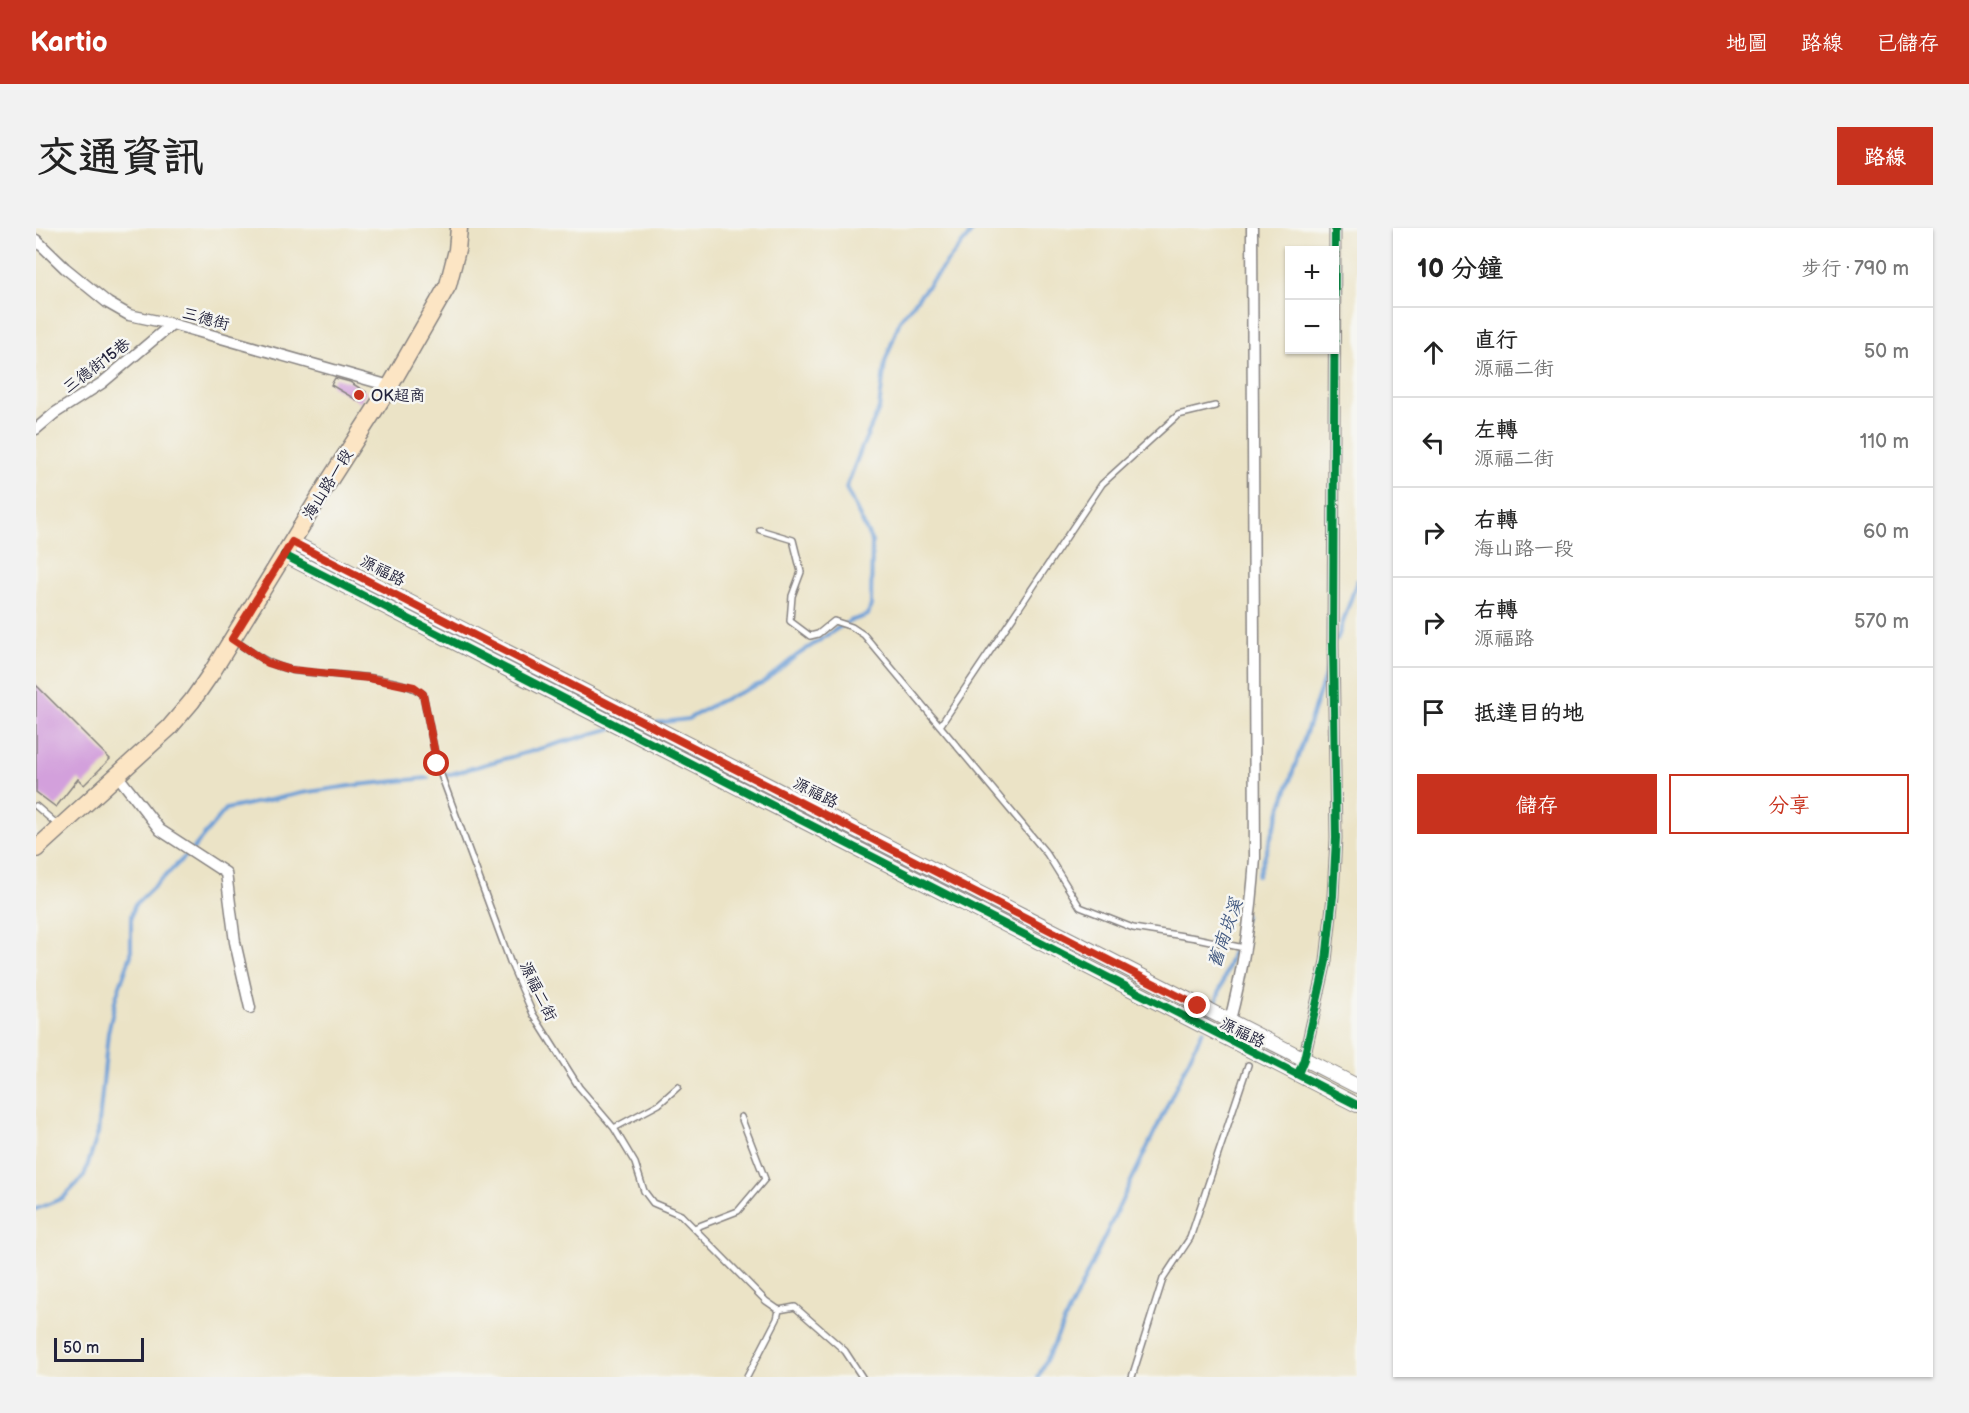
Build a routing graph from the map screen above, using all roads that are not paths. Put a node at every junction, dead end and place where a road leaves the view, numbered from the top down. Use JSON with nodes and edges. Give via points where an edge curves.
{"nodes":[{"id":1,"x":459,"y":228,"type":"edge"},
{"id":2,"x":1252,"y":228,"type":"edge"},
{"id":3,"x":1335,"y":228,"type":"edge"},
{"id":4,"x":36,"y":240,"type":"edge"},
{"id":5,"x":172,"y":324,"type":"junction"},
{"id":6,"x":390,"y":386,"type":"junction"},
{"id":7,"x":1215,"y":406,"type":"dead end"},
{"id":8,"x":36,"y":429,"type":"edge"},
{"id":9,"x":760,"y":530,"type":"dead end"},
{"id":10,"x":288,"y":548,"type":"junction"},
{"id":11,"x":232,"y":639,"type":"junction"},
{"id":12,"x":940,"y":726,"type":"junction"},
{"id":13,"x":117,"y":775,"type":"junction"},
{"id":14,"x":36,"y":806,"type":"edge"},
{"id":15,"x":60,"y":827,"type":"junction"},
{"id":16,"x":36,"y":849,"type":"edge"},
{"id":17,"x":1244,"y":948,"type":"junction"},
{"id":18,"x":250,"y":1008,"type":"dead end"},
{"id":19,"x":1230,"y":1022,"type":"junction"},
{"id":20,"x":1225,"y":1038,"type":"junction"},
{"id":21,"x":1304,"y":1059,"type":"junction"},
{"id":22,"x":1248,"y":1065,"type":"dead end"},
{"id":23,"x":1298,"y":1074,"type":"junction"},
{"id":24,"x":1357,"y":1086,"type":"edge"},
{"id":25,"x":678,"y":1087,"type":"dead end"},
{"id":26,"x":1357,"y":1104,"type":"edge"},
{"id":27,"x":741,"y":1117,"type":"dead end"},
{"id":28,"x":614,"y":1128,"type":"junction"},
{"id":29,"x":694,"y":1228,"type":"junction"},
{"id":30,"x":779,"y":1310,"type":"junction"},
{"id":31,"x":747,"y":1377,"type":"edge"},
{"id":32,"x":862,"y":1377,"type":"edge"},
{"id":33,"x":1132,"y":1377,"type":"edge"}],
"edges":[{"from":1,"to":6,"type":"main road","name":"海山路一段","via":[[448,285]]},
{"from":2,"to":17,"type":"street","via":[[1255,835],[1252,905]]},
{"from":3,"to":21,"type":"street","via":[[1336,838],[1326,961]]},
{"from":4,"to":5,"type":"street","name":"三德街","via":[[108,303],[129,315]]},
{"from":5,"to":6,"type":"street","name":"三德街"},
{"from":5,"to":8,"type":"street","name":"三德街15巷","via":[[102,383]]},
{"from":6,"to":10,"type":"main road","name":"海山路一段"},
{"from":7,"to":12,"type":"lane","via":[[1178,415],[1102,484]]},
{"from":9,"to":12,"type":"lane","via":[[793,540],[801,572],[792,596],[790,621],[810,636],[836,621],[864,635]]},
{"from":10,"to":11,"type":"main road","name":"海山路一段"},
{"from":10,"to":19,"type":"street","name":"源福路"},
{"from":10,"to":20,"type":"street","name":"源福路"},
{"from":11,"to":13,"type":"main road","name":"海山路一段","via":[[192,701],[169,728]]},
{"from":11,"to":28,"type":"lane","name":"源福二街","via":[[268,663],[291,670],[369,678],[414,687],[423,694],[437,764],[532,1014],[579,1087]]},
{"from":12,"to":17,"type":"lane","via":[[1047,854],[1080,907],[1133,928]]},
{"from":13,"to":15,"type":"main road","name":"海山路一段"},
{"from":13,"to":18,"type":"street","via":[[160,830],[226,873],[235,942]]},
{"from":14,"to":15,"type":"lane"},
{"from":15,"to":16,"type":"main road","name":"海山路一段"},
{"from":17,"to":19,"type":"street"},
{"from":19,"to":20,"type":"street"},
{"from":19,"to":21,"type":"street","name":"源福路"},
{"from":20,"to":23,"type":"street","name":"源福路"},
{"from":21,"to":23,"type":"street"},
{"from":21,"to":24,"type":"street","name":"源福路"},
{"from":22,"to":33,"type":"lane","via":[[1190,1238],[1163,1280]]},
{"from":23,"to":26,"type":"street","name":"源福路"},
{"from":25,"to":28,"type":"lane","via":[[659,1104]]},
{"from":27,"to":29,"type":"lane","via":[[765,1179],[738,1211]]},
{"from":28,"to":29,"type":"lane","name":"源福二街","via":[[653,1203],[681,1215]]},
{"from":29,"to":30,"type":"lane","name":"源福二街"},
{"from":30,"to":31,"type":"lane"},
{"from":30,"to":32,"type":"lane","name":"源福二街","via":[[795,1306],[845,1351]]}]}
